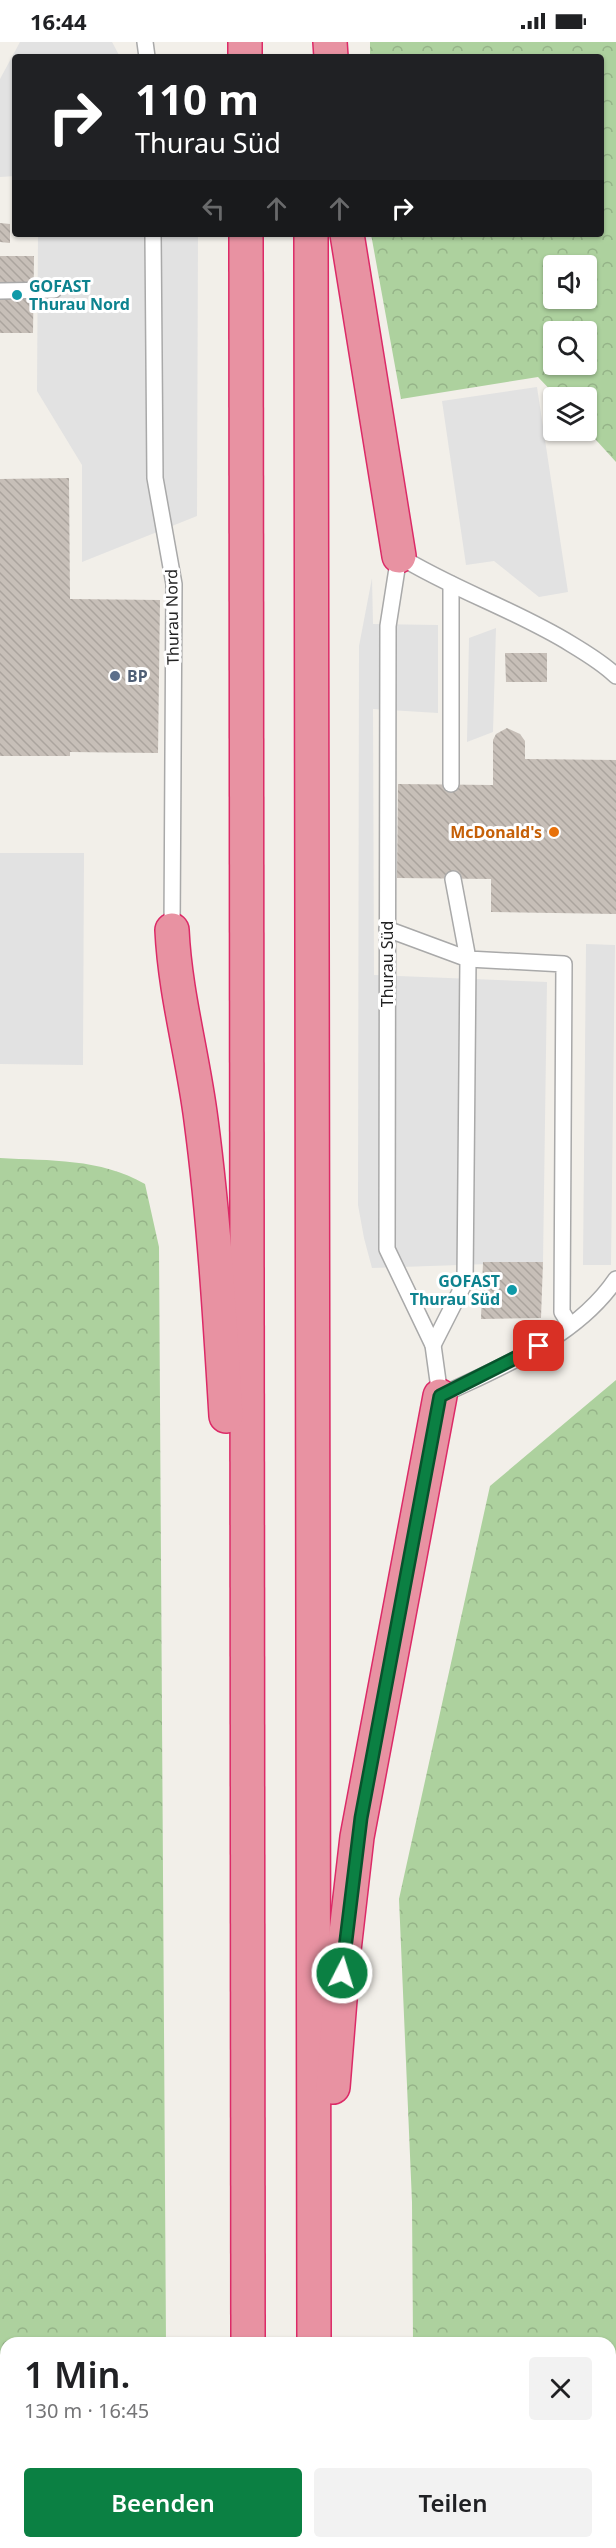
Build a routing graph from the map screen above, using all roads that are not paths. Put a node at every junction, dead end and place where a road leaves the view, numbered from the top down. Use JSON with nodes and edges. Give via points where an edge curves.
{"nodes":[{"id":1,"x":153,"y":237,"type":"edge"},
{"id":2,"x":246,"y":237,"type":"edge"},
{"id":3,"x":311,"y":237,"type":"edge"},
{"id":4,"x":347,"y":237,"type":"edge"},
{"id":5,"x":54,"y":290,"type":"dead end"},
{"id":6,"x":0,"y":291,"type":"edge"},
{"id":7,"x":399,"y":556,"type":"junction"},
{"id":8,"x":452,"y":585,"type":"junction"},
{"id":9,"x":616,"y":676,"type":"edge"},
{"id":10,"x":451,"y":784,"type":"dead end"},
{"id":11,"x":453,"y":879,"type":"dead end"},
{"id":12,"x":387,"y":929,"type":"junction"},
{"id":13,"x":172,"y":930,"type":"joint"},
{"id":14,"x":468,"y":959,"type":"junction"},
{"id":15,"x":616,"y":1279,"type":"edge"},
{"id":16,"x":570,"y":1325,"type":"junction"},
{"id":17,"x":433,"y":1345,"type":"junction"},
{"id":18,"x":440,"y":1396,"type":"junction"},
{"id":19,"x":246,"y":1700,"type":"junction"},
{"id":20,"x":314,"y":2331,"type":"edge"},
{"id":21,"x":248,"y":2337,"type":"edge"}],
"edges":[{"from":1,"to":13,"type":"lane","name":"Thurau Nord","via":[[155,478],[174,584]]},
{"from":2,"to":19,"type":"highway"},
{"from":3,"to":20,"type":"highway"},
{"from":4,"to":7,"type":"highway"},
{"from":5,"to":6,"type":"lane"},
{"from":7,"to":8,"type":"lane"},
{"from":7,"to":12,"type":"lane","name":"Thurau Süd","via":[[388,626]]},
{"from":8,"to":9,"type":"lane","via":[[536,622]]},
{"from":8,"to":10,"type":"lane"},
{"from":11,"to":14,"type":"lane"},
{"from":12,"to":14,"type":"lane"},
{"from":12,"to":17,"type":"lane","name":"Thurau Süd","via":[[387,1249]]},
{"from":13,"to":19,"type":"highway","via":[[209,1184]]},
{"from":14,"to":16,"type":"lane","via":[[564,964],[562,1311]]},
{"from":14,"to":17,"type":"lane","via":[[465,1282]]},
{"from":15,"to":16,"type":"lane","via":[[589,1311]]},
{"from":16,"to":18,"type":"lane","via":[[524,1356]]},
{"from":17,"to":18,"type":"lane","name":"Thurau Süd"},
{"from":18,"to":20,"type":"highway","via":[[357,1837],[344,1950]]},
{"from":19,"to":21,"type":"highway"}]}
